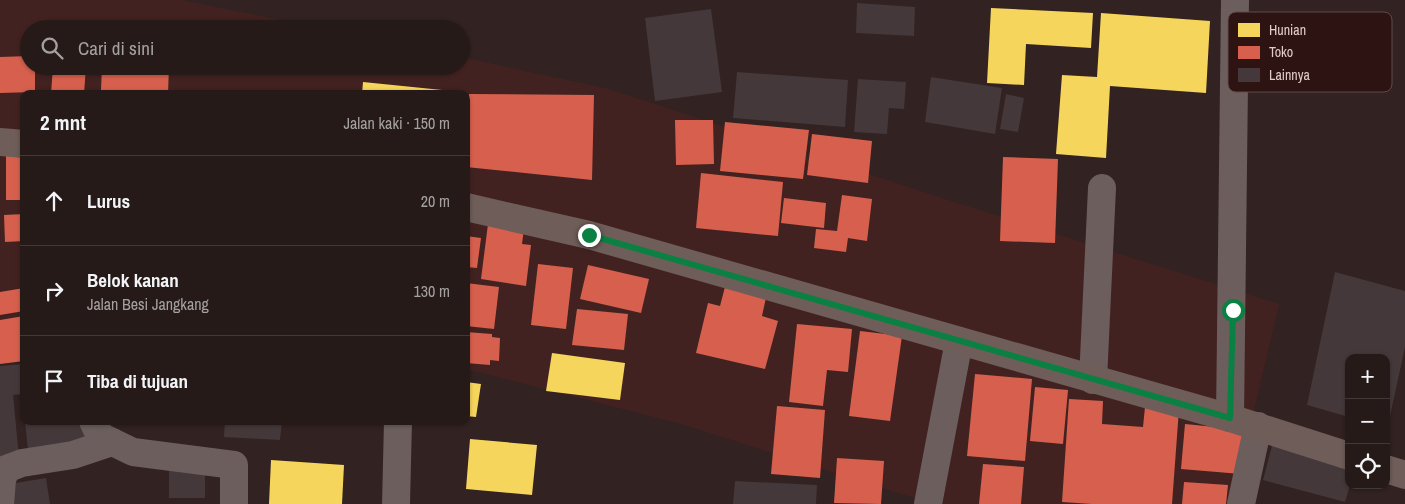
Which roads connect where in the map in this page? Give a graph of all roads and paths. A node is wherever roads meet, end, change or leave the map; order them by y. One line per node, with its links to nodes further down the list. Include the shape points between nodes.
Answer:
1 (1234, 92): 8 (street)
2 (0, 142): 3 (main road)
3 (20, 144)
4 (1102, 188): 7 (street)
5 (470, 208): 6 (main road, via 589,235)
6 (959, 341): 7 (main road); 19 (street)
7 (1093, 380): 8 (main road)
8 (1230, 418): 11 (main road)
9 (95, 425): 12 (street, via 100,436)
10 (398, 425): 18 (street)
11 (1258, 426): 13 (main road); 20 (street)
12 (112, 442): 16 (street, via 73,455 22,463 6,469); 17 (street, via 133,452 234,465)
13 (1345, 455)
14 (1390, 469): 15 (main road)
15 (1405, 475)
16 (0, 504)
17 (234, 504)
18 (396, 504)
19 (928, 504)
20 (1241, 504)

